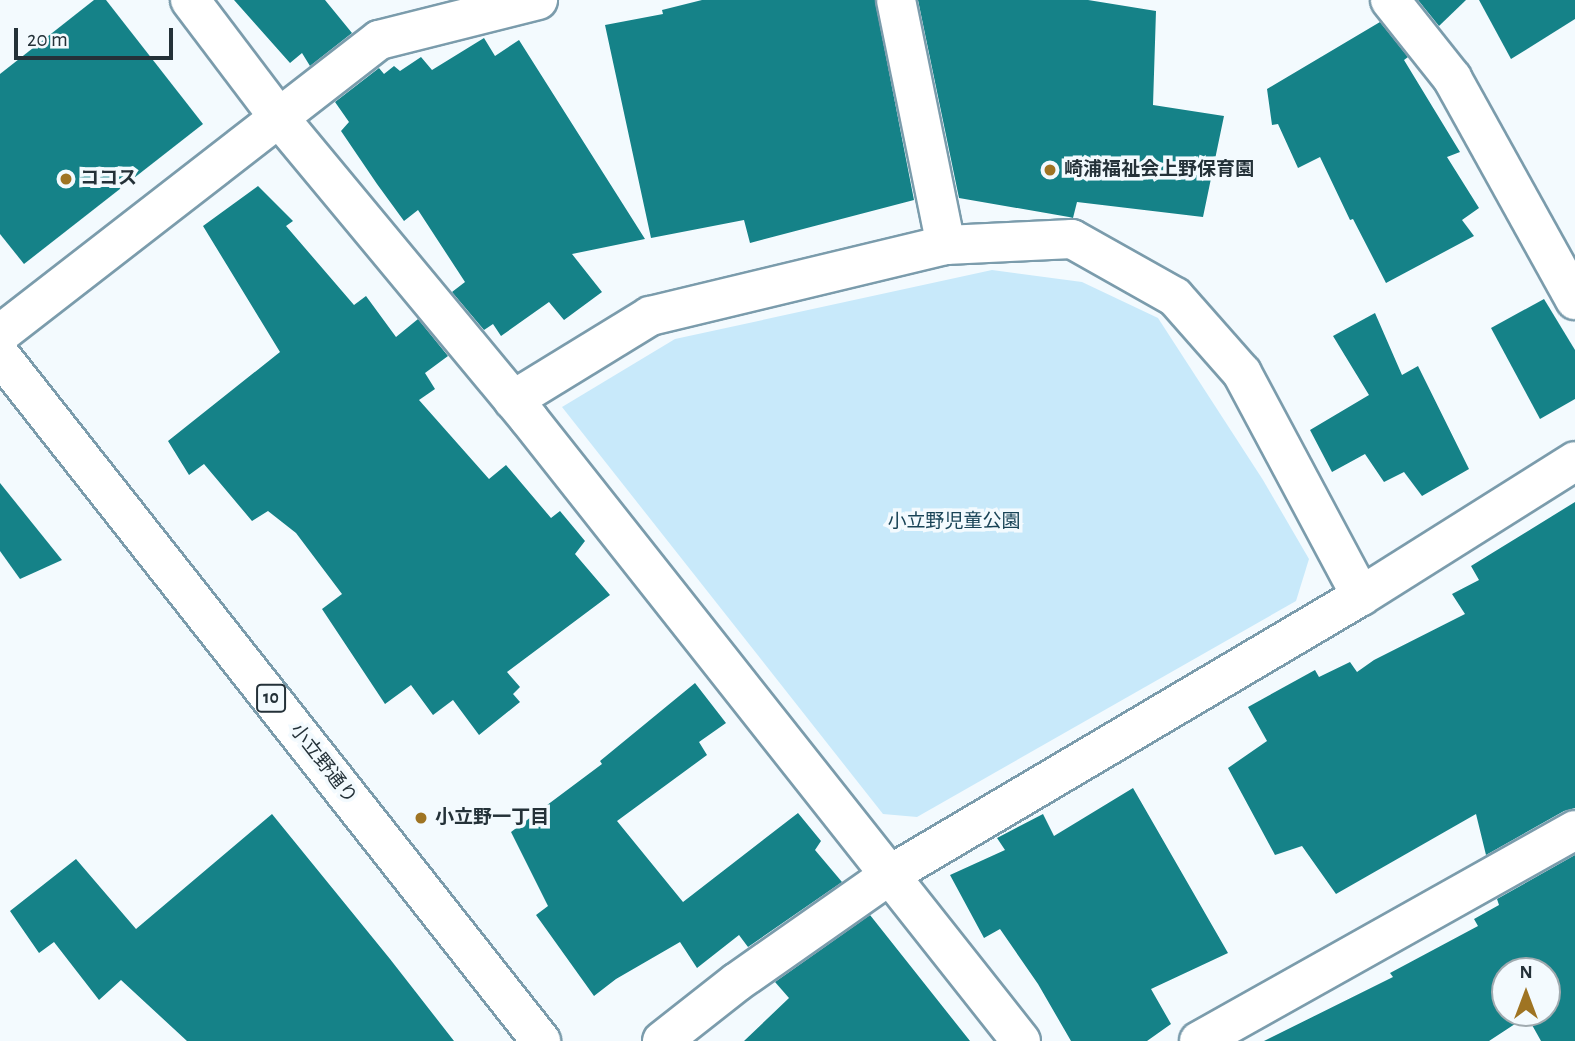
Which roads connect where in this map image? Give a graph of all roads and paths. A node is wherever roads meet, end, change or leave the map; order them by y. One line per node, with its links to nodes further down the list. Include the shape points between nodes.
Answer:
1 (190, 0): 5 (street)
2 (538, 0): 5 (street, via 379,40)
3 (896, 0): 6 (street)
4 (1390, 0): 7 (street, via 1452,78)
5 (280, 119): 8 (street); 10 (street)
6 (946, 246): 10 (street, via 650,316); 12 (street, via 1072,239 1175,297 1242,373)
7 (1575, 300)
8 (0, 334)
9 (0, 355): 15 (street, 小立野通り / 10)
10 (513, 400): 14 (street)
11 (1575, 461): 12 (street)
12 (1361, 596): 14 (street)
13 (1575, 830): 18 (street)
14 (891, 874): 16 (street); 17 (street)
15 (541, 1041)
16 (662, 1041)
17 (1021, 1041)
18 (1199, 1041)

